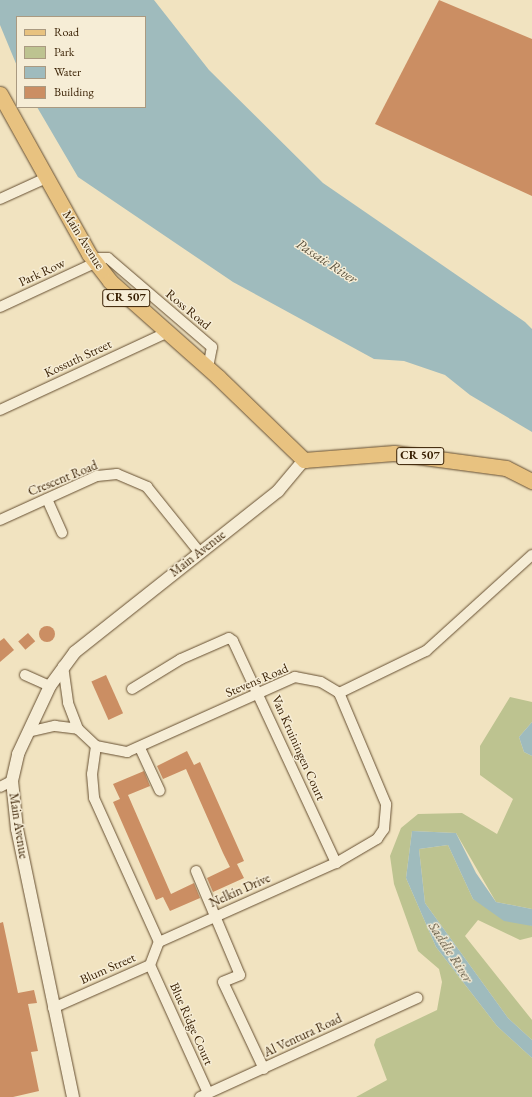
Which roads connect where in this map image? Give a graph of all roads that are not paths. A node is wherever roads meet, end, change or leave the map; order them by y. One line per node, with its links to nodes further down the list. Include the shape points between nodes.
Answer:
1 (0, 94): 2 (main road, Main Avenue / CR 507)
2 (46, 178): 3 (street); 4 (main road, Main Avenue / CR 507)
3 (0, 200)
4 (94, 260): 5 (street, Park Row); 6 (main road, Main Avenue / CR 507, via 126,298); 7 (street, Ross Road, via 108,258 212,347)
5 (0, 306)
6 (168, 332): 7 (main road, Main Avenue / CR 507); 8 (street, Kossuth Street)
7 (208, 368): 9 (main road, Main Avenue / CR 507)
8 (0, 410)
9 (304, 460): 10 (main road, CR 507, via 394,453 506,468); 14 (street, Main Avenue, via 278,491)
10 (532, 481)
11 (47, 499): 12 (street, Crescent Road); 13 (street); 14 (street, Crescent Road, via 97,476 128,476 147,488)
12 (0, 520)
13 (62, 533)
14 (200, 553): 16 (street, Main Avenue, via 80,647)
15 (532, 555): 21 (street, via 426,651)
16 (63, 666): 18 (street, Main Avenue); 22 (street, Stevens Road, via 68,703)
17 (25, 675): 18 (street)
18 (50, 686): 23 (street, Main Avenue)
19 (132, 689): 20 (street, Van Kruiningen Court, via 181,659 229,638 237,645)
20 (259, 693): 21 (street, Stevens Road, via 295,677 321,682); 25 (street, Stevens Road); 29 (street, Van Kruiningen Court)
21 (340, 693): 29 (street, Nelkin Drive, via 386,804 386,818 384,829 369,846)
22 (78, 729): 23 (street, via 55,726); 24 (street, Stevens Road)
23 (28, 732): 26 (street, Main Avenue)
24 (96, 746): 25 (street, Stevens Road, via 120,753); 32 (street, via 92,774 94,798)
25 (140, 748): 28 (street)
26 (12, 781): 27 (street); 35 (street, Main Avenue, via 16,829)
27 (0, 788)
28 (160, 791)
29 (336, 862): 31 (street, Nelkin Drive)
30 (196, 871): 31 (street)
31 (216, 916): 32 (street, Nelkin Drive); 36 (street, via 240,975 223,982)
32 (159, 942): 33 (street, Blum Street)
33 (150, 965): 35 (street, Blum Street); 37 (street, Blue Ridge Court)
34 (417, 998): 36 (street, Al Ventura Road)
35 (53, 1008): 38 (street, Main Avenue)
36 (264, 1069): 37 (street, Al Ventura Road)
37 (204, 1095)
38 (73, 1097)

